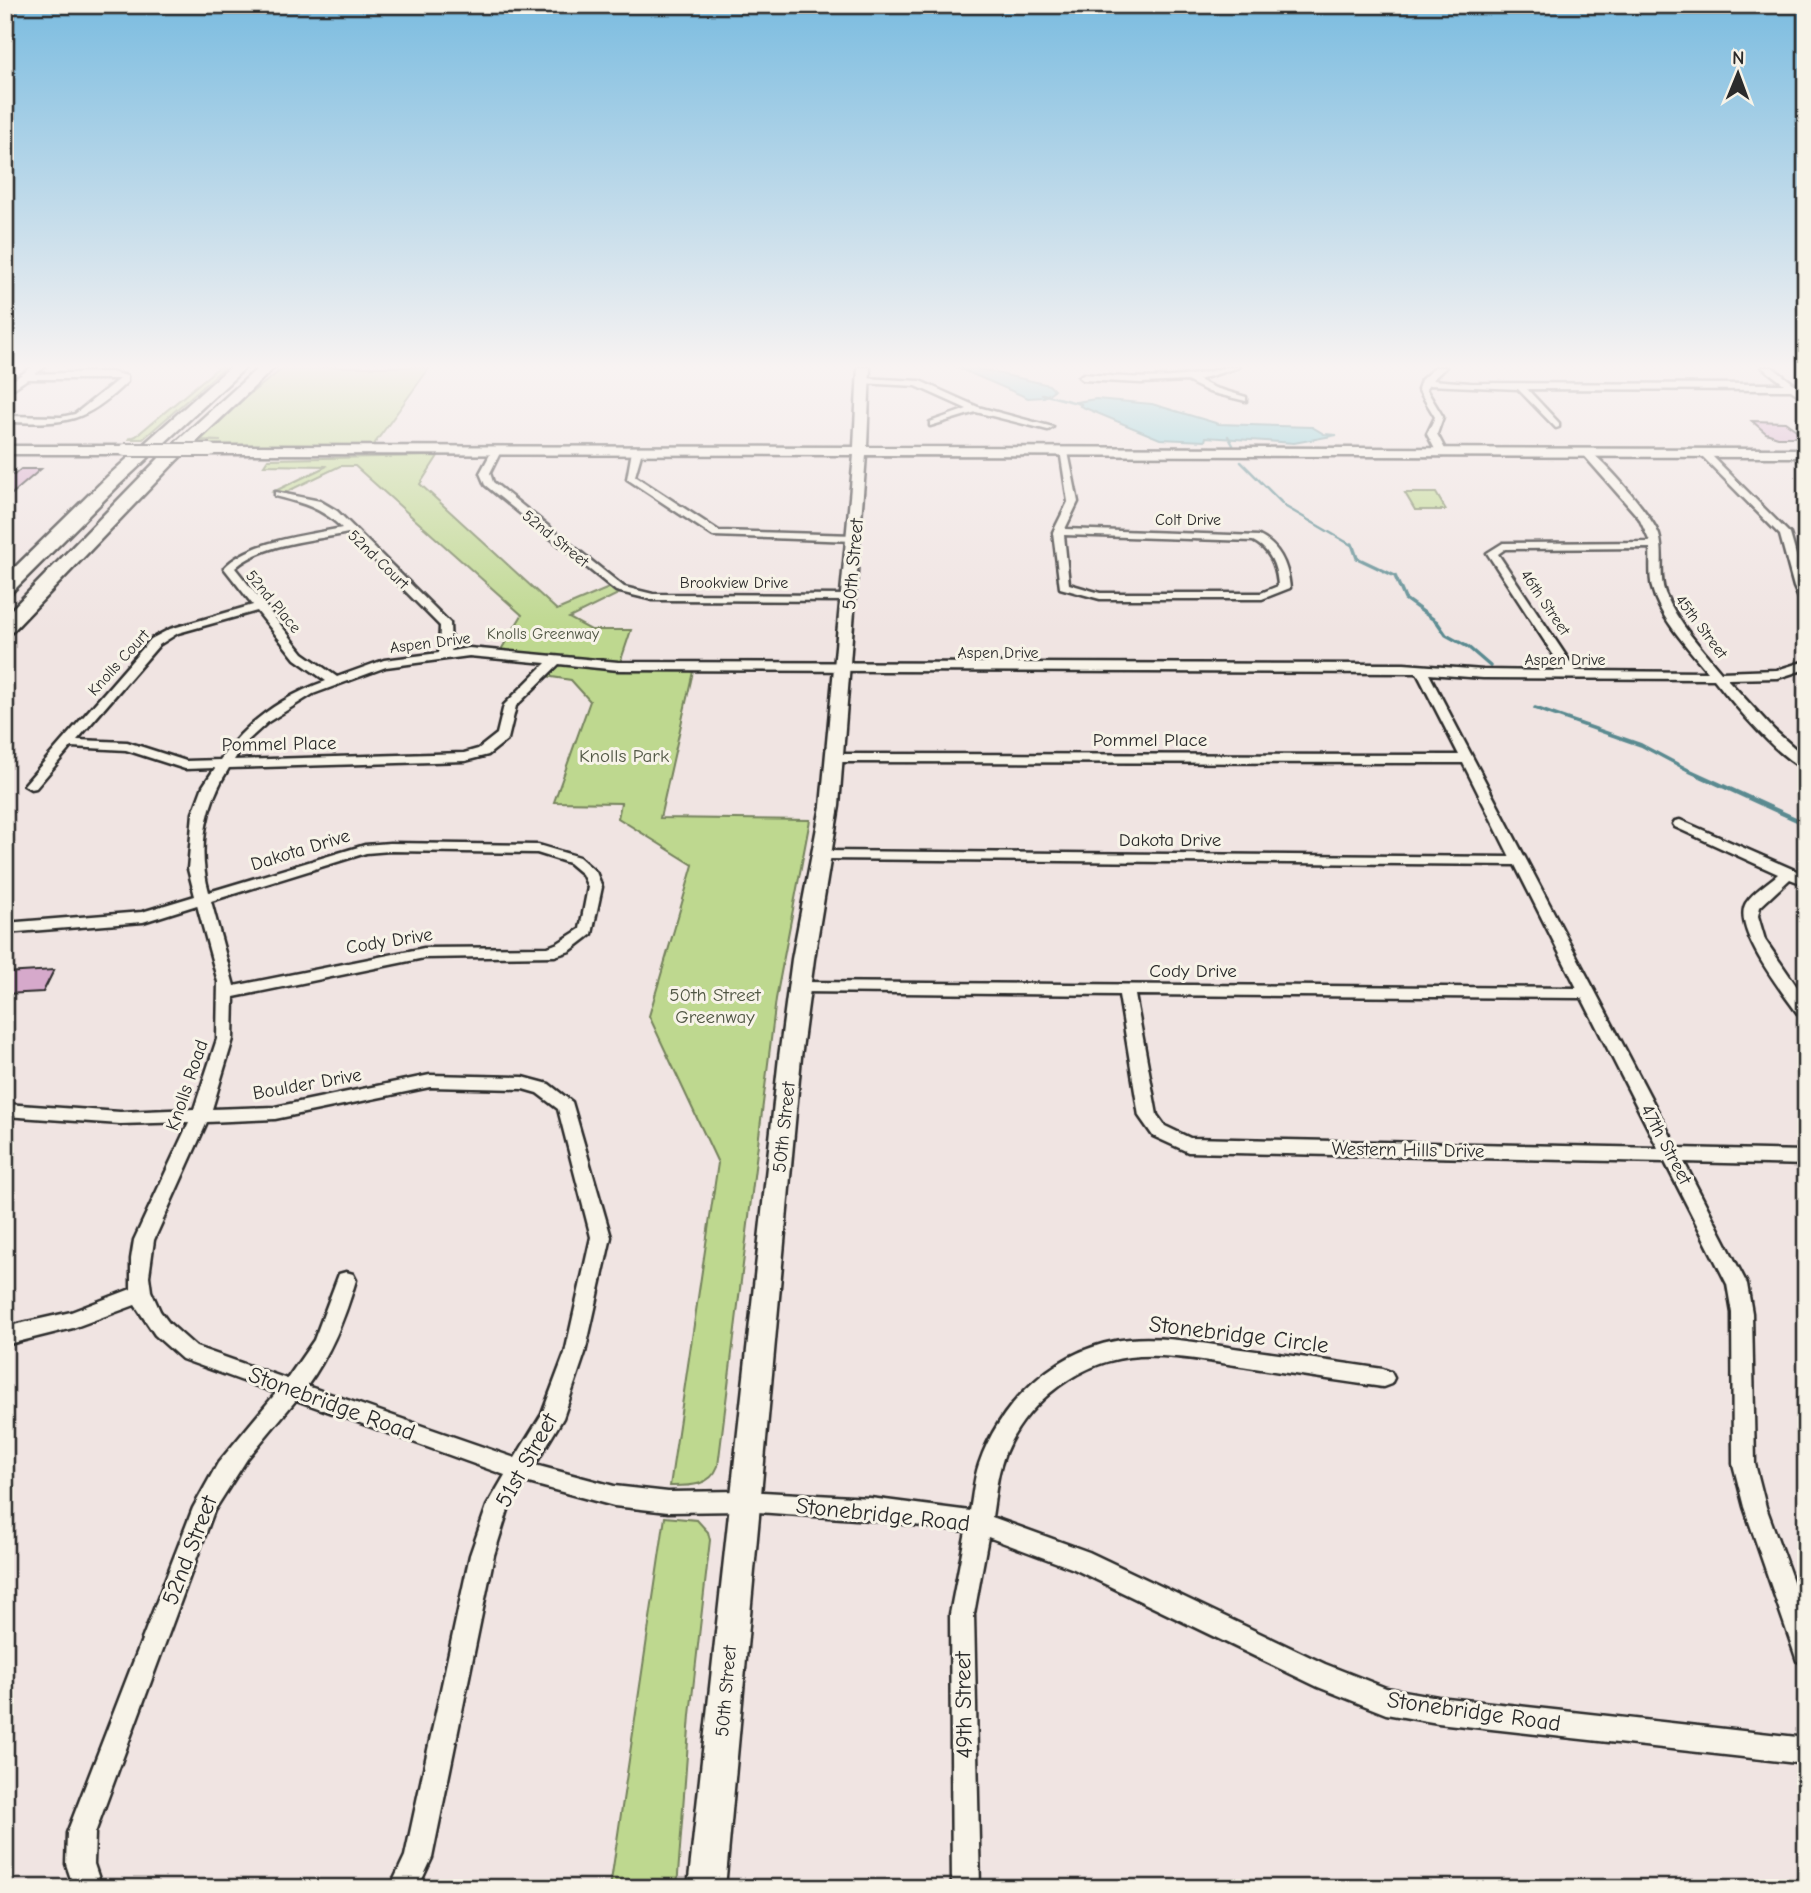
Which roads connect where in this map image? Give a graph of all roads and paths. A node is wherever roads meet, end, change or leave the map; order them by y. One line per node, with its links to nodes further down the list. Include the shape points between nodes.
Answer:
1 (141, 455): 14 (highway)
2 (174, 455): 19 (highway)
3 (494, 455): 15 (street, 52nd Street, via 485,473 488,483)
4 (636, 455): 12 (street, via 630,477 706,529 736,537)
5 (860, 455): 12 (main road, 50th Street)
6 (1064, 455): 11 (street, via 1073,502)
7 (1589, 455): 13 (street, 45th Street, via 1644,517)
8 (1706, 455): 17 (street, via 1785,534)
9 (279, 494): 10 (street, 52nd Court, via 326,508)
10 (349, 530): 18 (street, 52nd Place, via 233,562 230,573); 20 (street, 52nd Court, via 446,625)
11 (1058, 532): 11 (street, Colt Drive, via 1255,538 1272,548 1284,588 1262,596 1100,596 1065,586)
12 (855, 537): 16 (main road, 50th Street)
13 (1656, 545): 25 (street, 46th Street, via 1495,548 1492,553); 26 (street, 45th Street, via 1656,579 1664,603)
14 (5, 588)
15 (620, 589): 16 (street, Brookview Drive, via 653,597)
16 (849, 598): 23 (main road, 50th Street)
17 (1806, 603)
18 (258, 607): 27 (street, 52nd Place, via 299,656); 28 (street, Knolls Court, via 166,634)
19 (5, 628)
20 (445, 653): 21 (street, Aspen Drive, via 499,653); 27 (street, Aspen Drive, via 384,664)
21 (554, 662): 23 (street, Aspen Drive); 31 (street, Pommel Place, via 515,697 503,736 493,747 465,757)
22 (1806, 665): 26 (street, Aspen Drive, via 1778,674)
23 (842, 667): 24 (street, Aspen Drive); 29 (main road, 50th Street)
24 (1421, 669): 25 (street, Aspen Drive); 30 (street, 47th Street)
25 (1573, 675): 26 (street, Aspen Drive)
26 (1720, 676): 32 (street, 45th Street, via 1771,736)
27 (333, 680): 31 (street, Aspen Drive, via 263,719 240,740)
28 (68, 743): 31 (street, Pommel Place, via 127,746 185,765); 33 (street, Knolls Court)
29 (834, 758): 30 (street, Pommel Place); 35 (main road, 50th Street)
30 (1466, 759): 36 (street, 47th Street)
31 (224, 764): 39 (street, Knolls Road, via 207,795 196,834 195,869)
32 (1806, 765)
33 (31, 785)
34 (1680, 824): 37 (street)
35 (822, 855): 36 (street, Dakota Drive); 42 (main road, 50th Street)
36 (1518, 861): 45 (street, 47th Street)
37 (1788, 873): 38 (street); 46 (street, via 1753,905 1751,928)
38 (1806, 881)
39 (203, 900): 40 (street, Dakota Drive, via 365,849 546,850 574,860 589,872 596,887); 41 (street, Dakota Drive, via 143,917); 44 (street, Knolls Road)
40 (591, 924): 44 (street, Cody Drive, via 578,940 549,952 424,953)
41 (5, 928)
42 (799, 988): 43 (street, Cody Drive); 58 (main road, 50th Street)
43 (1126, 990): 45 (street, Cody Drive); 50 (street, Western Hills Drive, via 1148,1116 1159,1130 1188,1144)
44 (227, 993): 49 (street, Knolls Road, via 225,1039)
45 (1587, 993): 50 (street, 47th Street)
46 (1806, 1013)
47 (566, 1105): 49 (street, Boulder Drive, via 554,1094 523,1083 430,1081 275,1114); 57 (street, 51st Street, via 601,1237 575,1353 552,1418)
48 (5, 1110): 49 (street, Boulder Drive, via 120,1118)
49 (201, 1116): 53 (street, Knolls Road, via 144,1240 139,1260)
50 (1673, 1156): 51 (street, Western Hills Drive); 60 (street, 47th Street, via 1737,1284 1742,1313 1744,1464)
51 (1806, 1158)
52 (346, 1280): 56 (street, 52nd Street, via 334,1321)
53 (141, 1294): 54 (street); 56 (street, Stonebridge Road, via 155,1323 189,1353)
54 (7, 1339)
55 (1383, 1378): 59 (street, Stonebridge Circle, via 1164,1347 1098,1355 1068,1368 1034,1394 1008,1426 990,1464)
56 (292, 1389): 57 (street, Stonebridge Road); 62 (street, 52nd Street, via 215,1484 81,1833 80,1864)
57 (520, 1471): 58 (street, Stonebridge Road, via 614,1496 667,1502); 63 (street, 51st Street, via 498,1506 482,1555 418,1858)
58 (743, 1501): 59 (street, Stonebridge Road, via 870,1509); 64 (main road, 50th Street)
59 (978, 1523): 61 (street, Stonebridge Road, via 1081,1560 1318,1674 1386,1701); 65 (street, 49th Street, via 962,1614)
60 (1806, 1652)
61 (1806, 1751)
62 (88, 1888)
63 (404, 1888)
64 (706, 1888)
65 (966, 1888)

